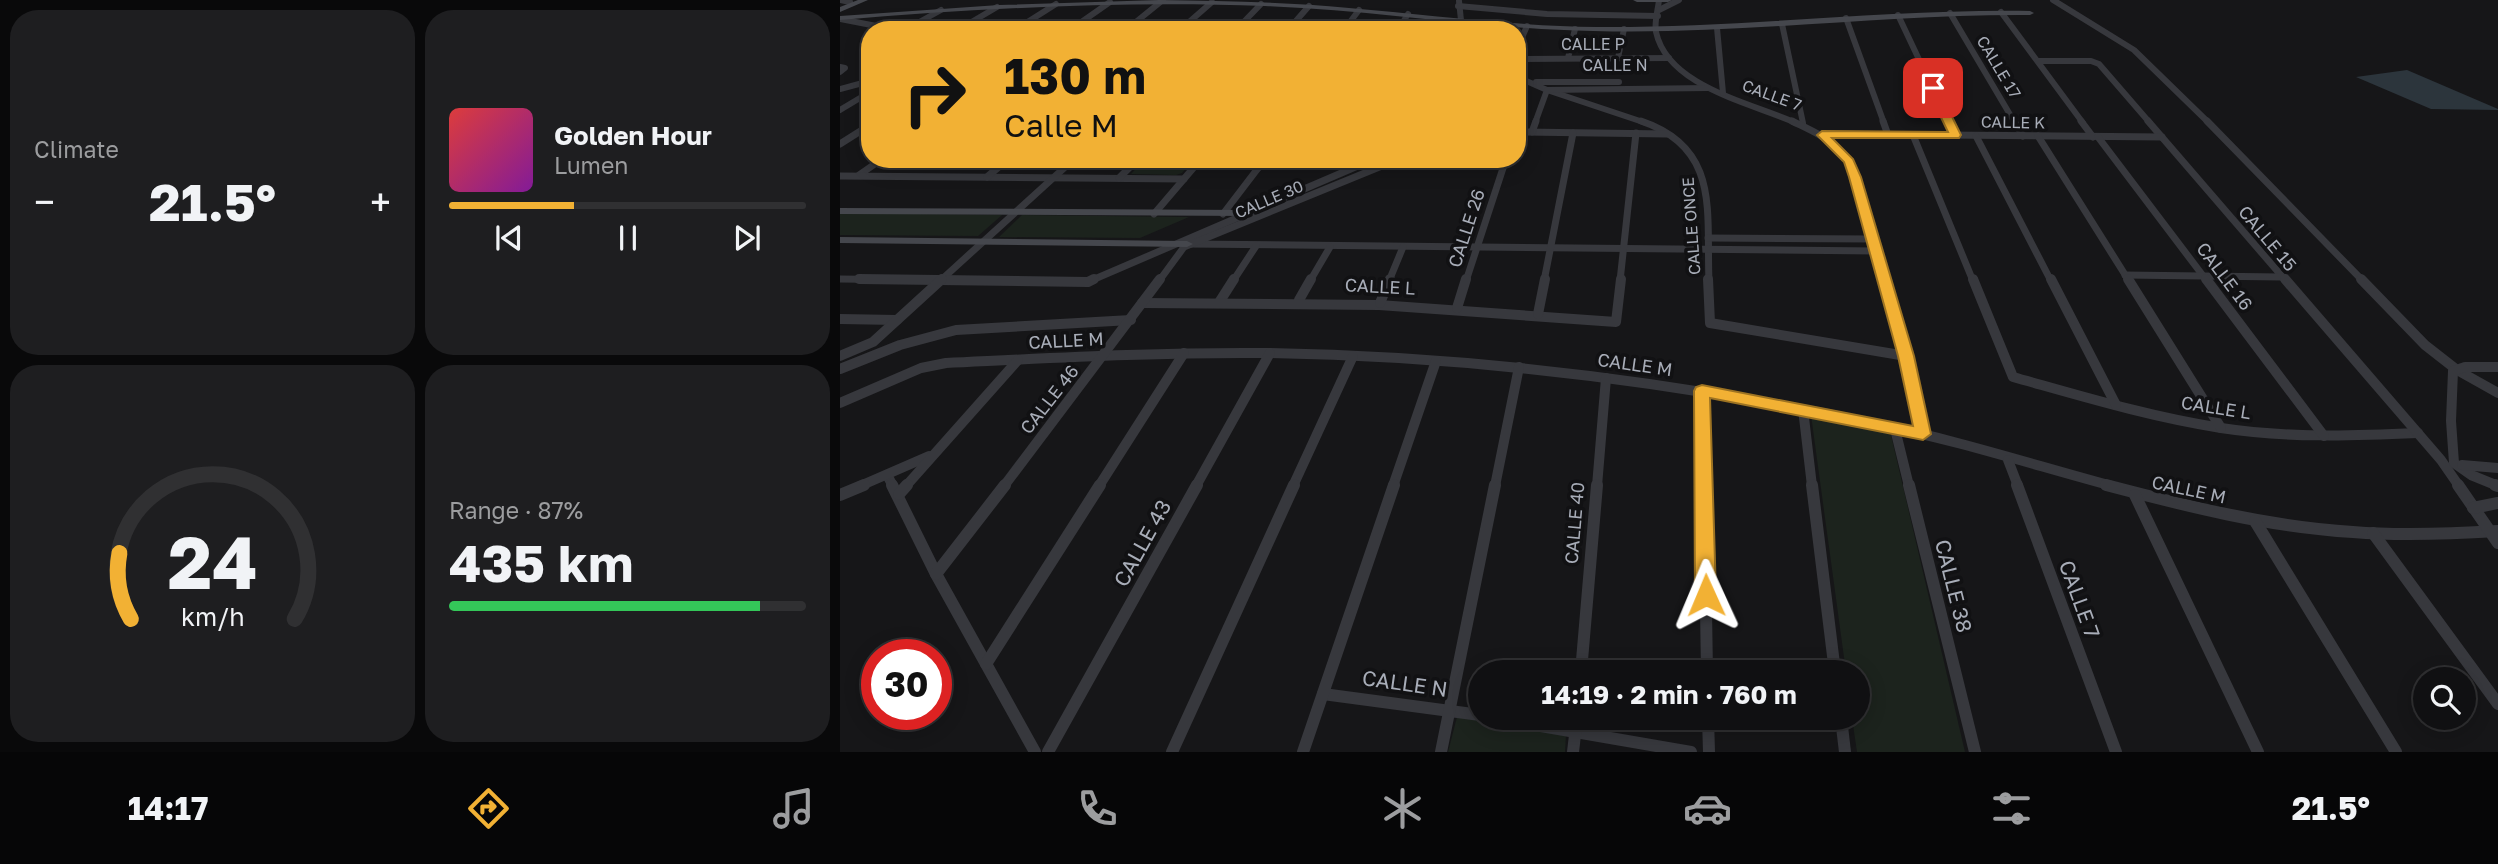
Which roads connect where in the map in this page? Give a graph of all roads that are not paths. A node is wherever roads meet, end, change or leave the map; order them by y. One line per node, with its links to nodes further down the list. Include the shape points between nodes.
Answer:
1 (840, 0): 8 (street)
2 (864, 0): 17 (street)
3 (1637, 0): 4 (street)
4 (1659, 0): 5 (street); 21 (street)
5 (1668, 0)
6 (1679, 0): 21 (street)
7 (2053, 0): 141 (street, via 2134,50 2425,345)
8 (852, 1): 17 (street)
9 (1162, 1): 10 (street); 11 (street); 34 (street)
10 (1110, 2): 13 (street); 33 (street)
11 (1212, 2): 14 (street); 35 (street)
12 (1459, 3): 21 (street, via 1547,14); 29 (street)
13 (1056, 4): 15 (street); 32 (street)
14 (1261, 4): 16 (street); 36 (street)
15 (997, 6): 18 (street); 31 (street)
16 (1309, 6): 19 (street); 37 (street)
17 (840, 8)
18 (941, 10): 24 (street); 30 (street)
19 (1359, 10): 25 (street); 38 (street)
20 (2001, 12): 22 (street); 23 (street); 53 (street, CALLE 16)
21 (1658, 13): 48 (street)
22 (1950, 13): 26 (street); 76 (street, CALLE 17)
23 (2030, 13)
24 (876, 15): 28 (street); 41 (street)
25 (1408, 15): 29 (street); 39 (street)
26 (1898, 15): 27 (street); 74 (street)
27 (1846, 18): 43 (street); 72 (street)
28 (840, 19): 41 (street)
29 (1460, 20): 40 (street)
30 (921, 21)
31 (973, 21)
32 (1029, 21)
33 (1083, 21)
34 (1137, 21)
35 (1190, 21)
36 (1245, 21)
37 (1296, 21)
38 (1351, 21)
39 (1404, 21)
40 (1471, 21)
41 (857, 22): 42 (street)
42 (861, 23)
43 (1782, 24): 45 (street); 64 (street)
44 (1527, 26): 46 (street)
45 (1717, 27): 48 (street); 61 (street)
46 (1575, 29): 47 (street); 49 (street)
47 (1623, 29): 48 (street); 50 (street)
48 (1656, 29): 51 (street, CALLE 7)
49 (1568, 58): 50 (street, CALLE P); 52 (street, CALLE P)
50 (1618, 58): 51 (street, CALLE P)
51 (1669, 58): 57 (street, CALLE 7)
52 (1526, 59)
53 (2038, 61): 78 (street, CALLE 16); 79 (street, CALLE 15, via 2096,62)
54 (1526, 81): 55 (street, CALLE ONCE)
55 (1529, 82): 57 (street, CALLE N); 60 (street, CALLE ONCE)
56 (861, 83): 59 (street)
57 (1700, 83): 58 (street, CALLE 7)
58 (1712, 88): 60 (street, CALLE N); 61 (street, CALLE 7)
59 (840, 89)
60 (1547, 90): 67 (street); 70 (street, CALLE ONCE)
61 (1723, 93): 64 (street, CALLE 7)
62 (861, 97): 63 (street)
63 (841, 109)
64 (1803, 123): 71 (street, CALLE 7)
65 (861, 131): 80 (street)
66 (1526, 132): 67 (street)
67 (1532, 132): 68 (street)
68 (1573, 133): 69 (street); 110 (street)
69 (1636, 133): 70 (street); 111 (street)
70 (1669, 134): 101 (street, CALLE ONCE, via 1702,169)
71 (1822, 135): 72 (street, CALLE K); 102 (street, CALLE 7, via 1849,161)
72 (1888, 135): 73 (street, CALLE K)
73 (1913, 135): 74 (street, CALLE K); 146 (street, CALLE L, via 2013,377)
74 (1955, 135): 75 (street, CALLE K)
75 (1976, 136): 76 (street, CALLE K); 146 (street)
76 (2023, 136): 77 (street, CALLE K)
77 (2038, 136): 78 (street, CALLE K); 114 (street)
78 (2096, 137): 79 (street, CALLE K); 115 (street, CALLE 16)
79 (2162, 137): 116 (street, CALLE 15)
80 (840, 145)
81 (869, 168): 91 (street)
82 (998, 168): 92 (street)
83 (1064, 168): 93 (street)
84 (1129, 168): 94 (street)
85 (1193, 168): 95 (street)
86 (1258, 168): 99 (street)
87 (1355, 168): 100 (street)
88 (1377, 168): 100 (street, CALLE 30)
89 (1503, 168): 109 (street, CALLE 26)
90 (840, 176): 91 (street)
91 (858, 176): 92 (street)
92 (987, 177): 93 (street)
93 (1053, 177): 94 (street); 97 (street)
94 (1119, 178): 95 (street)
95 (1184, 179): 98 (street)
96 (840, 211): 97 (street)
97 (1015, 212): 98 (street); 104 (street)
98 (1154, 214): 99 (street)
99 (1223, 214): 100 (street)
100 (1255, 216): 105 (street)
101 (1709, 238): 102 (street); 112 (street, CALLE ONCE)
102 (1873, 239): 113 (street, CALLE 7)
103 (840, 240): 104 (street)
104 (984, 241): 105 (street); 118 (street)
105 (1182, 244): 106 (street); 118 (street, via 1088,282); 121 (street, CALLE 46)
106 (1256, 246): 107 (street); 120 (street)
107 (1330, 247): 108 (street); 119 (street)
108 (1403, 247): 109 (street); 122 (street)
109 (1476, 247): 110 (street); 123 (street, CALLE 26)
110 (1549, 248): 111 (street); 124 (street)
111 (1622, 249): 112 (street); 124 (street, CALLE L, via 1616,322)
112 (1707, 250): 113 (street); 135 (street, CALLE ONCE, via 1710,323)
113 (1877, 251): 135 (street, CALLE 7)
114 (2125, 275): 115 (street); 148 (street)
115 (2205, 276): 116 (street); 152 (street, CALLE 16)
116 (2281, 277): 150 (street, CALLE 15)
117 (840, 279): 118 (street)
118 (942, 279): 126 (street)
119 (1299, 300): 120 (street, CALLE L); 122 (street, CALLE L)
120 (1220, 301): 121 (street, CALLE L)
121 (1142, 303): 127 (street, CALLE 46)
122 (1380, 303): 123 (street, CALLE L)
123 (1457, 308): 124 (street, CALLE L)
124 (1538, 314)
125 (840, 319): 126 (street)
126 (897, 320): 128 (street)
127 (1130, 320): 129 (street, via 956,330); 133 (street, CALLE 46)
128 (873, 342): 129 (street); 132 (street)
129 (879, 353): 140 (street)
130 (1184, 353): 131 (street, CALLE M); 133 (street, CALLE M); 173 (street)
131 (1270, 353): 134 (street, CALLE M); 183 (street, CALLE 43)
132 (840, 356)
133 (1104, 356): 136 (street, CALLE M); 169 (street, CALLE 46)
134 (1353, 356): 137 (street, CALLE M); 184 (street)
135 (1906, 356): 151 (street, CALLE 7)
136 (1018, 360): 145 (street, CALLE M, via 946,363 921,369); 153 (street)
137 (1436, 361): 138 (street, CALLE M); 174 (street)
138 (1519, 367): 142 (street, CALLE M); 176 (street)
139 (2498, 367): 141 (street)
140 (840, 369)
141 (2457, 370): 144 (street); 156 (street, via 2453,371 2451,421)
142 (1606, 378): 143 (street, CALLE M); 170 (street, CALLE 40)
143 (1702, 391): 147 (street, CALLE M); 171 (street)
144 (2498, 393)
145 (840, 403)
146 (2116, 405): 148 (street, CALLE L)
147 (1803, 410): 149 (street, CALLE M); 172 (street)
148 (2221, 428): 152 (street, CALLE L)
149 (1895, 429): 151 (street, CALLE M); 191 (street, CALLE 38)
150 (2418, 433): 152 (street, CALLE L); 155 (street, CALLE 15)
151 (1923, 434): 154 (street, CALLE M)
152 (2324, 436)
153 (935, 454): 158 (street); 160 (street)
154 (2008, 460): 162 (street, CALLE M); 192 (street, CALLE 7)
155 (2441, 460): 156 (street); 164 (street, CALLE 15)
156 (2454, 463): 157 (street); 159 (street)
157 (2498, 468)
158 (887, 475): 160 (street); 161 (street)
159 (2498, 486)
160 (899, 494): 169 (street)
161 (840, 495)
162 (2135, 495): 165 (street, CALLE M); 193 (street)
163 (2498, 503): 164 (street)
164 (2473, 508): 166 (street, CALLE 15)
165 (2255, 520): 167 (street, CALLE M); 194 (street)
166 (2494, 532): 167 (street, CALLE M); 168 (street, CALLE 15)
167 (2373, 533): 175 (street)
168 (2498, 542)
169 (936, 574): 173 (street)
170 (1582, 660)
171 (1707, 660)
172 (1834, 660)
173 (986, 664): 182 (street)
174 (1323, 694): 176 (street, CALLE N); 185 (street)
175 (2498, 704)
176 (1449, 710): 177 (street, CALLE N); 186 (street)
177 (1468, 713)
178 (1575, 730): 187 (street)
179 (1601, 730): 188 (street)
180 (1708, 730): 189 (street)
181 (1842, 730): 190 (street)
182 (1035, 752)
183 (1048, 752)
184 (1172, 752)
185 (1303, 752)
186 (1441, 752)
187 (1573, 752)
188 (1691, 752)
189 (1709, 752)
190 (1845, 752)
191 (1975, 752)
192 (2116, 752)
193 (2258, 752)
194 (2396, 752)

